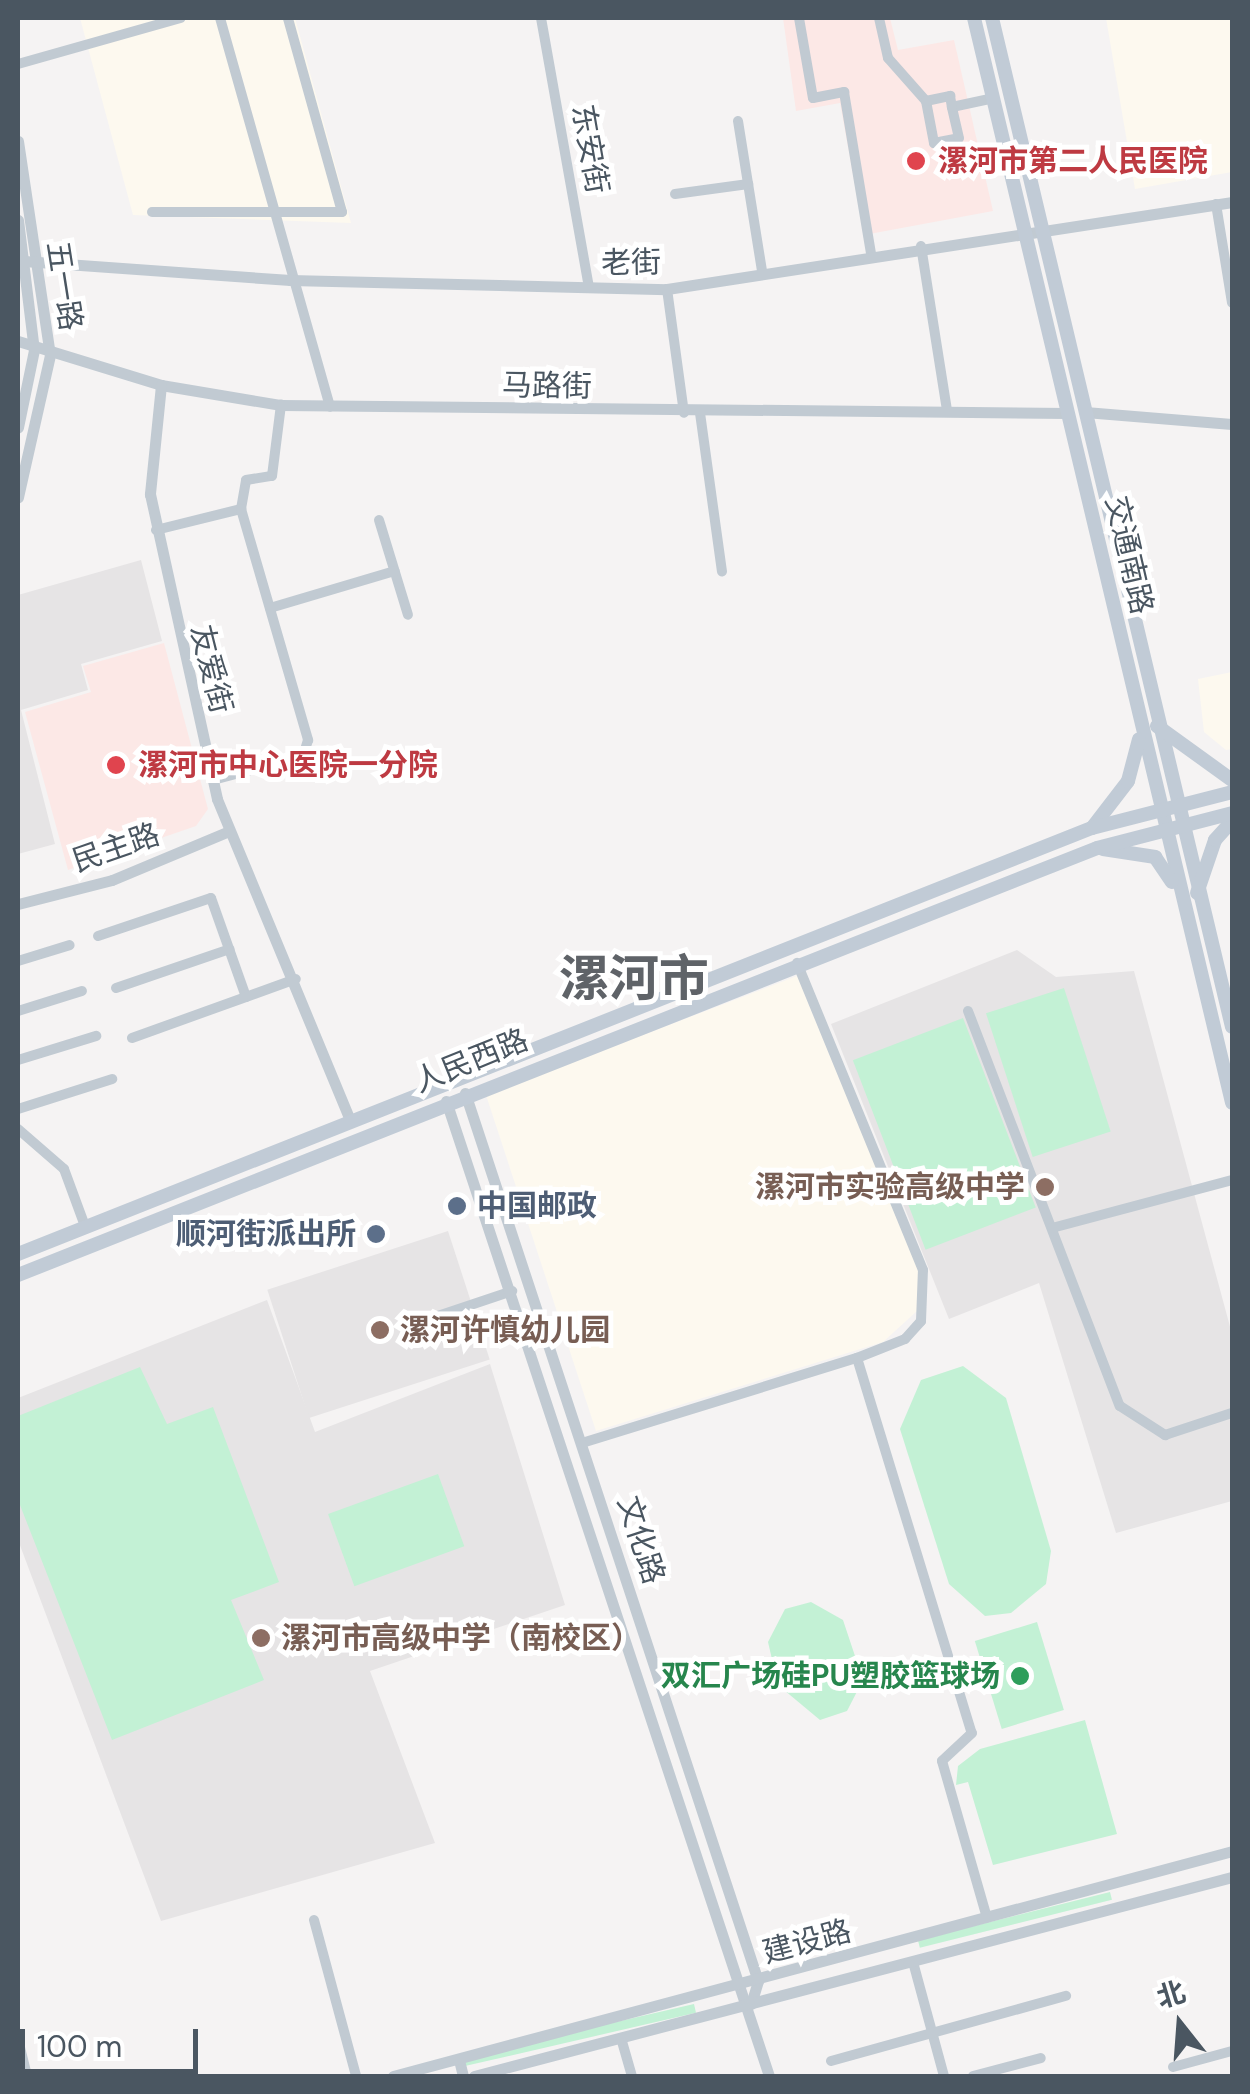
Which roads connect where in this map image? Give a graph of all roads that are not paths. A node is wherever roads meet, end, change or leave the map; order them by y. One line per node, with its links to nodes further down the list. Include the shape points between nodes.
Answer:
1 (182, 18): 9 (street)
2 (220, 18): 20 (street)
3 (288, 18): 20 (street, via 342,212)
4 (541, 18): 29 (street, 东安街)
5 (799, 18): 25 (street, via 813,98 844,92)
6 (879, 18): 11 (street, via 888,58)
7 (974, 18): 10 (main road, 交通南路)
8 (992, 18): 22 (main road, 交通南路)
9 (18, 64)
10 (994, 98): 12 (street); 23 (main road, 交通南路)
11 (926, 101): 12 (street, via 950,96); 12 (street, via 934,144 959,138)
12 (952, 107)
13 (738, 122): 15 (street)
14 (18, 140): 26 (street, 五一路)
15 (748, 184): 16 (street); 27 (street)
16 (675, 194)
17 (1232, 202): 18 (street, 老街)
18 (1216, 204): 22 (street, 老街); 31 (street)
19 (152, 212): 20 (street)
20 (272, 212): 28 (street)
21 (18, 220): 26 (street, 五一路)
22 (1040, 225): 23 (street, 老街); 39 (main road, 交通南路)
23 (1023, 228): 24 (street, 老街); 42 (main road, 交通南路)
24 (921, 246): 25 (street, 老街); 38 (street)
25 (872, 253): 27 (street, 老街)
26 (30, 261): 28 (street, 老街); 33 (street, 五一路); 34 (street, 五一路)
27 (762, 271): 30 (street, 老街)
28 (290, 280): 29 (street, 老街); 37 (street)
29 (588, 288): 30 (street, 老街)
30 (667, 289): 40 (street)
31 (1232, 303)
32 (18, 341): 33 (street, 马路街)
33 (34, 350): 34 (street, 马路街); 44 (street, 五一路)
34 (50, 355): 35 (street, 马路街); 45 (street, 五一路)
35 (160, 385): 36 (street, 马路街); 48 (street, 友爱街, via 150,494)
36 (281, 405): 37 (street, 马路街); 46 (street, via 272,476 246,480)
37 (330, 407): 40 (street, 马路街)
38 (947, 410): 41 (street, 马路街); 42 (street, 马路街)
39 (1085, 412): 43 (street); 53 (main road, 交通南路)
40 (684, 413): 41 (street, 马路街)
41 (700, 413): 50 (street)
42 (1067, 413): 54 (main road, 交通南路)
43 (1232, 424)
44 (18, 428)
45 (18, 497)
46 (241, 509): 48 (street); 51 (street)
47 (380, 520): 49 (street)
48 (156, 530): 55 (street, 友爱街)
49 (395, 570): 51 (street); 52 (street)
50 (722, 571)
51 (270, 608): 55 (street, via 309,750)
52 (408, 615)
53 (1156, 725): 56 (main road); 58 (main road, 交通南路)
54 (1140, 728): 59 (main road, 交通南路); 64 (main road, via 1128,781)
55 (212, 780): 65 (street, 友爱街)
56 (1232, 780)
57 (1232, 792): 58 (main road, 人民西路)
58 (1174, 803): 59 (main road, 人民西路); 62 (main road, 交通南路)
59 (1158, 808): 63 (main road, 交通南路); 64 (main road, 人民西路)
60 (1232, 813): 62 (main road, 人民西路)
61 (1232, 821): 67 (main road, via 1214,840)
62 (1178, 823): 63 (main road, 人民西路); 67 (main road, 交通南路)
63 (1163, 827): 66 (main road, 人民西路); 68 (main road, 交通南路)
64 (1092, 828): 91 (main road, 人民西路)
65 (230, 831): 69 (street, 民主路, via 112,880); 75 (street, 友爱街)
66 (1097, 848): 68 (main road, via 1154,857); 74 (main road, 人民西路)
67 (1196, 894): 81 (main road, 交通南路)
68 (1181, 899): 88 (main road, 交通南路)
69 (18, 904)
70 (98, 936): 72 (street, via 211,898)
71 (70, 946): 73 (street)
72 (230, 949): 76 (street); 78 (street)
73 (18, 961)
74 (797, 963): 86 (main road, 人民西路); 101 (street, via 928,1282 920,1322 905,1338)
75 (296, 980): 78 (street); 91 (street, 友爱街)
76 (116, 988)
77 (82, 992): 80 (street)
78 (246, 997): 83 (street)
79 (968, 1011): 96 (street)
80 (18, 1012)
81 (1232, 1024)
82 (96, 1036): 84 (street)
83 (132, 1038)
84 (18, 1060)
85 (112, 1080): 89 (street)
86 (464, 1093): 87 (main road, 人民西路); 90 (street, 文化路)
87 (446, 1101): 92 (street, 文化路); 98 (main road, 人民西路)
88 (1232, 1103)
89 (18, 1109)
90 (472, 1113): 92 (street); 103 (street, 文化路)
91 (349, 1118): 95 (main road, 人民西路)
92 (452, 1120): 99 (street, 文化路)
93 (18, 1129): 95 (street, via 64,1169)
94 (1232, 1180): 96 (street)
95 (85, 1226): 97 (main road, 人民西路)
96 (1052, 1228): 102 (street, via 1120,1406 1165,1436)
97 (18, 1254)
98 (18, 1275)
99 (512, 1291): 100 (street); 113 (street, 文化路)
100 (408, 1326)
101 (857, 1358): 103 (street); 108 (street, via 972,1733 942,1762)
102 (1232, 1414)
103 (582, 1442): 112 (street, 文化路)
104 (1232, 1851): 106 (street, 建设路)
105 (1232, 1877): 107 (street, 建设路)
106 (1114, 1883): 107 (street); 108 (street, 建设路)
107 (1120, 1906): 111 (street, 建设路)
108 (987, 1918): 110 (street, 建设路)
109 (314, 1920): 125 (street)
110 (907, 1940): 111 (street); 112 (street, 建设路)
111 (913, 1962): 115 (street, 建设路); 116 (street)
112 (758, 1981): 113 (street, 建设路); 115 (street)
113 (737, 1987): 115 (street, 文化路); 121 (street, 建设路)
114 (1066, 1996): 116 (street)
115 (751, 2004): 117 (street, 建设路); 130 (street, 文化路)
116 (932, 2033): 122 (street); 131 (street)
117 (622, 2038): 128 (street, 建设路); 129 (street)
118 (18, 2043): 124 (street)
119 (1232, 2051): 123 (street)
120 (1041, 2058): 132 (street)
121 (459, 2060): 126 (street, 建设路); 127 (street)
122 (831, 2061)
123 (1173, 2067)
124 (26, 2076)
125 (356, 2076)
126 (393, 2076)
127 (463, 2076)
128 (474, 2076)
129 (632, 2076)
130 (769, 2076)
131 (944, 2076)
132 (973, 2076)

